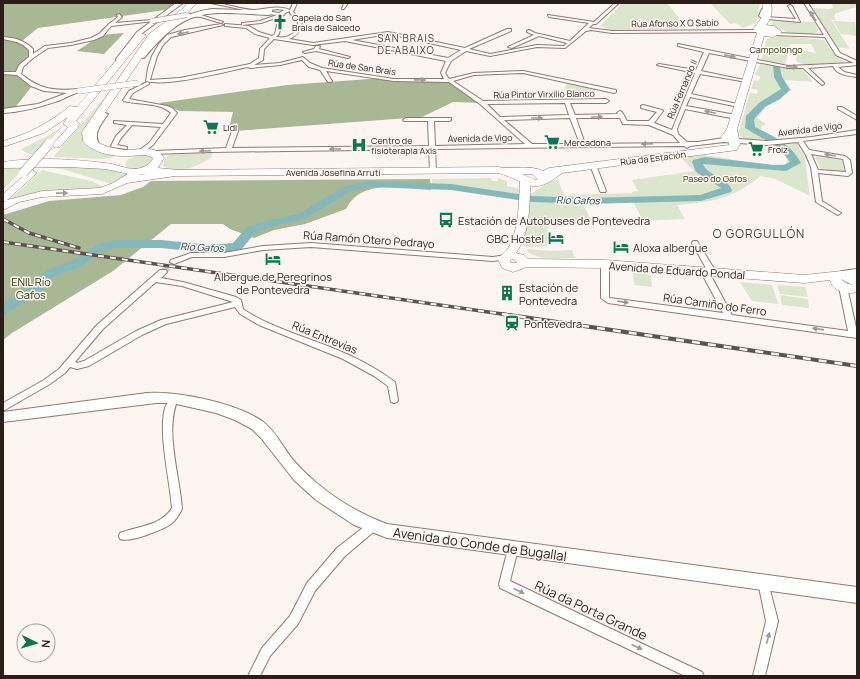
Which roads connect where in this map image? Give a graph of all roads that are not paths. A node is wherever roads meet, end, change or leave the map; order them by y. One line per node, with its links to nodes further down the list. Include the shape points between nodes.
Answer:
1 (180, 3): 44 (street, via 139,33)
2 (186, 3): 44 (highway, via 147,31)
3 (192, 3): 86 (highway, via 142,40); 94 (highway, via 152,36 120,82 87,132 88,141)
4 (213, 3): 13 (street, via 254,11)
5 (294, 3): 13 (street); 14 (street); 17 (street, via 292,12)
6 (346, 3): 12 (street)
7 (617, 3): 22 (street)
8 (806, 3): 29 (street, one-way to 8)
9 (204, 4): 13 (street, via 245,11)
10 (768, 5): 23 (highway)
11 (790, 6): 23 (street, via 799,21)
12 (343, 8)
13 (272, 11): 14 (street); 14 (street, via 283,8); 18 (street, via 273,17); 94 (street, via 250,13 213,8 200,9 187,13 169,25 157,36 96,126 91,138)
14 (286, 12): 17 (street); 18 (street)
15 (119, 15): 21 (street, via 120,18)
16 (549, 16): 22 (street)
17 (295, 17): 33 (street, via 300,26)
18 (261, 22): 19 (street)
19 (225, 24): 21 (street, bridge, via 202,16 186,15); 31 (street, via 247,27); 63 (street, one-way to 63, via 169,36 157,51)
20 (279, 24): 31 (street, via 277,34)
21 (110, 25): 43 (street, via 101,35 92,39 47,47)
22 (594, 26): 25 (street); 25 (street); 27 (street, Rúa Afonso X O Sabio, via 612,32)
23 (766, 29): 27 (street, Rúa Afonso X O Sabio); 27 (street, Rúa Afonso X O Sabio); 29 (street, via 789,35); 48 (highway)
24 (509, 30): 40 (street)
25 (583, 30): 36 (street)
26 (529, 31): 28 (street)
27 (683, 31): 32 (street)
28 (539, 35): 36 (street); 42 (street, via 506,49)
29 (826, 36): 49 (street, via 838,54)
30 (3, 38): 43 (street, via 25,42 31,50)
31 (273, 38): 33 (street); 37 (street)
32 (682, 38)
33 (288, 39): 35 (street); 37 (street)
34 (351, 39): 35 (street, via 323,44); 40 (street, via 388,33); 47 (street)
35 (296, 42): 39 (street)
36 (570, 42): 42 (street, via 565,47 533,47)
37 (266, 45): 53 (street, via 262,49 261,59)
38 (680, 45): 41 (street)
39 (306, 49): 45 (street); 46 (street)
40 (466, 49): 42 (street, via 490,55); 47 (street)
41 (707, 51): 48 (street, one-way to 48); 56 (street, Rúa Fernando II)
42 (504, 53)
43 (31, 57): 58 (street, via 21,66)
44 (122, 57): 86 (highway); 97 (highway, via 51,132)
45 (348, 57)
46 (302, 58): 53 (street); 55 (street, Rúa de San Brais, via 304,62)
47 (449, 60): 61 (street, via 443,73)
48 (753, 61): 54 (street, one-way to 54); 62 (highway)
49 (849, 62): 50 (street); 52 (street)
50 (857, 63)
51 (659, 65): 56 (street)
52 (837, 65): 54 (street); 59 (street, via 836,70)
53 (245, 67): 63 (street, via 180,79)
54 (805, 67): 64 (street)
55 (322, 69): 60 (street); 61 (street, Rúa de San Brais, one-way to 61, via 394,80)
56 (698, 72): 62 (street); 67 (street, Rúa Fernando II)
57 (3, 73): 58 (street)
58 (18, 74): 66 (street, via 37,89)
59 (857, 76)
60 (330, 80)
61 (447, 81): 65 (street, Rúa de San Brais, via 474,74 519,71); 70 (street)
62 (747, 81): 71 (highway)
63 (145, 82): 66 (street, bridge); 87 (street, via 131,92 126,100 148,102 174,111)
64 (822, 84)
65 (614, 91)
66 (76, 92): 75 (street, via 57,101 14,111)
67 (689, 95): 71 (street); 73 (street, Rúa Fernando II)
68 (606, 101): 69 (street, Rúa Pintor Virxilio Blanco)
69 (567, 102): 70 (street, Rúa Pintor Virxilio Blanco); 78 (street)
70 (482, 103): 77 (street)
71 (739, 105): 76 (highway)
72 (643, 107): 85 (street, via 660,111)
73 (684, 107): 76 (street, one-way to 73); 90 (street, Rúa Fernando II, via 674,129)
74 (840, 108): 79 (street)
75 (3, 111)
76 (736, 117): 91 (highway)
77 (501, 118): 78 (street, one-way to 78); 95 (street)
78 (573, 118): 85 (street, one-way to 85, via 620,115 625,123); 93 (street)
79 (857, 118)
80 (449, 119): 82 (street)
81 (406, 120): 82 (street)
82 (430, 120): 96 (street)
83 (116, 122): 84 (street)
84 (130, 123): 87 (street); 101 (street, via 114,146)
85 (651, 123): 90 (street)
86 (72, 124): 107 (main road)
87 (164, 126): 101 (street)
88 (235, 131): 98 (street)
89 (857, 132): 92 (street, Avenida de Vigo)
90 (675, 134): 99 (street)
91 (733, 138): 92 (street, Avenida de Vigo, via 772,143); 99 (highway, Rúa da Estación, via 733,148 712,146)
92 (799, 140): 100 (street)
93 (583, 145): 95 (street, Avenida de Vigo); 99 (street, Avenida de Vigo, one-way to 93)
94 (96, 146): 101 (highway)
95 (530, 146): 96 (street, Avenida de Vigo)
96 (432, 148): 98 (street, Avenida de Vigo, one-way to 98); 105 (street)
97 (10, 149): 101 (highway, via 33,157 86,160 111,160); 102 (highway, via 13,161)
98 (228, 150): 101 (street, Avenida de Vigo, one-way to 101)
99 (691, 150): 103 (highway, Rúa da Estación)
100 (808, 152): 106 (street); 106 (street, one-way to 100, via 849,174 845,158)
101 (140, 155): 102 (highway, via 100,166); 104 (highway); 104 (highway, Avenida Josefina Arruti, via 126,171); 108 (highway)
102 (3, 165)
103 (593, 166): 109 (highway, Rúa da Estación); 111 (street)
104 (140, 171): 108 (highway, Avenida Josefina Arruti); 110 (main road)
105 (433, 171): 108 (highway, Avenida Josefina Arruti); 109 (highway, Avenida Josefina Arruti, via 498,170)
106 (815, 171): 115 (street, via 819,202)
107 (28, 173): 112 (main road); 113 (main road)
108 (170, 173): 110 (main road, via 146,176)
109 (533, 177): 117 (main road, Rúa da Estación, via 526,196)
110 (115, 186): 114 (main road, one-way to 110, via 16,200 42,194 94,192)
111 (603, 191)
112 (3, 195)
113 (3, 199)
114 (3, 207)
115 (838, 213)
116 (695, 243): 121 (street)
117 (514, 259): 118 (street, Rúa Ramón Otero Pedrayo, via 493,260 311,245 264,248 224,255 191,255); 119 (main road, Avenida de Eduardo Pondal)
118 (174, 262)
119 (605, 264): 121 (main road, Avenida de Eduardo Pondal); 126 (street, Rúa Camiño do Ferro, one-way to 126, via 605,298 608,300)
120 (163, 272): 123 (street)
121 (708, 272): 124 (main road, Avenida de Eduardo Pondal); 126 (street)
122 (857, 273): 124 (street, Avenida de Eduardo Pondal)
123 (155, 279): 125 (street, via 190,286); 128 (street, via 100,327)
124 (850, 284): 127 (street)
125 (238, 302): 128 (street, via 164,322 86,364 77,366); 130 (street, Rúa Entrevías, via 241,311 262,323 375,370 392,384)
126 (729, 317): 127 (street, Rúa Camiño do Ferro, one-way to 126)
127 (855, 334)
128 (69, 363): 131 (street, via 54,377 22,397)
129 (174, 398): 131 (street, Avenida do Conde de Bugallal, via 158,397); 132 (street, Avenida do Conde de Bugallal, via 228,412 256,424 304,482 339,507); 133 (street, via 169,405 167,420 177,509 171,519 164,523)
130 (394, 400)
131 (7, 410)
132 (373, 526): 134 (street, Avenida do Conde de Bugallal, via 398,534); 137 (street, via 341,552 310,587 294,620 266,652)
133 (124, 536)
134 (513, 549): 135 (street, Avenida do Conde de Bugallal); 138 (street, Rúa da Porta Grande, one-way to 138, via 504,584)
135 (763, 582): 136 (street, Avenida do Conde de Bugallal); 139 (street, one-way to 135, via 772,621)
136 (857, 595)
137 (254, 676)
138 (698, 676)
139 (759, 676)

